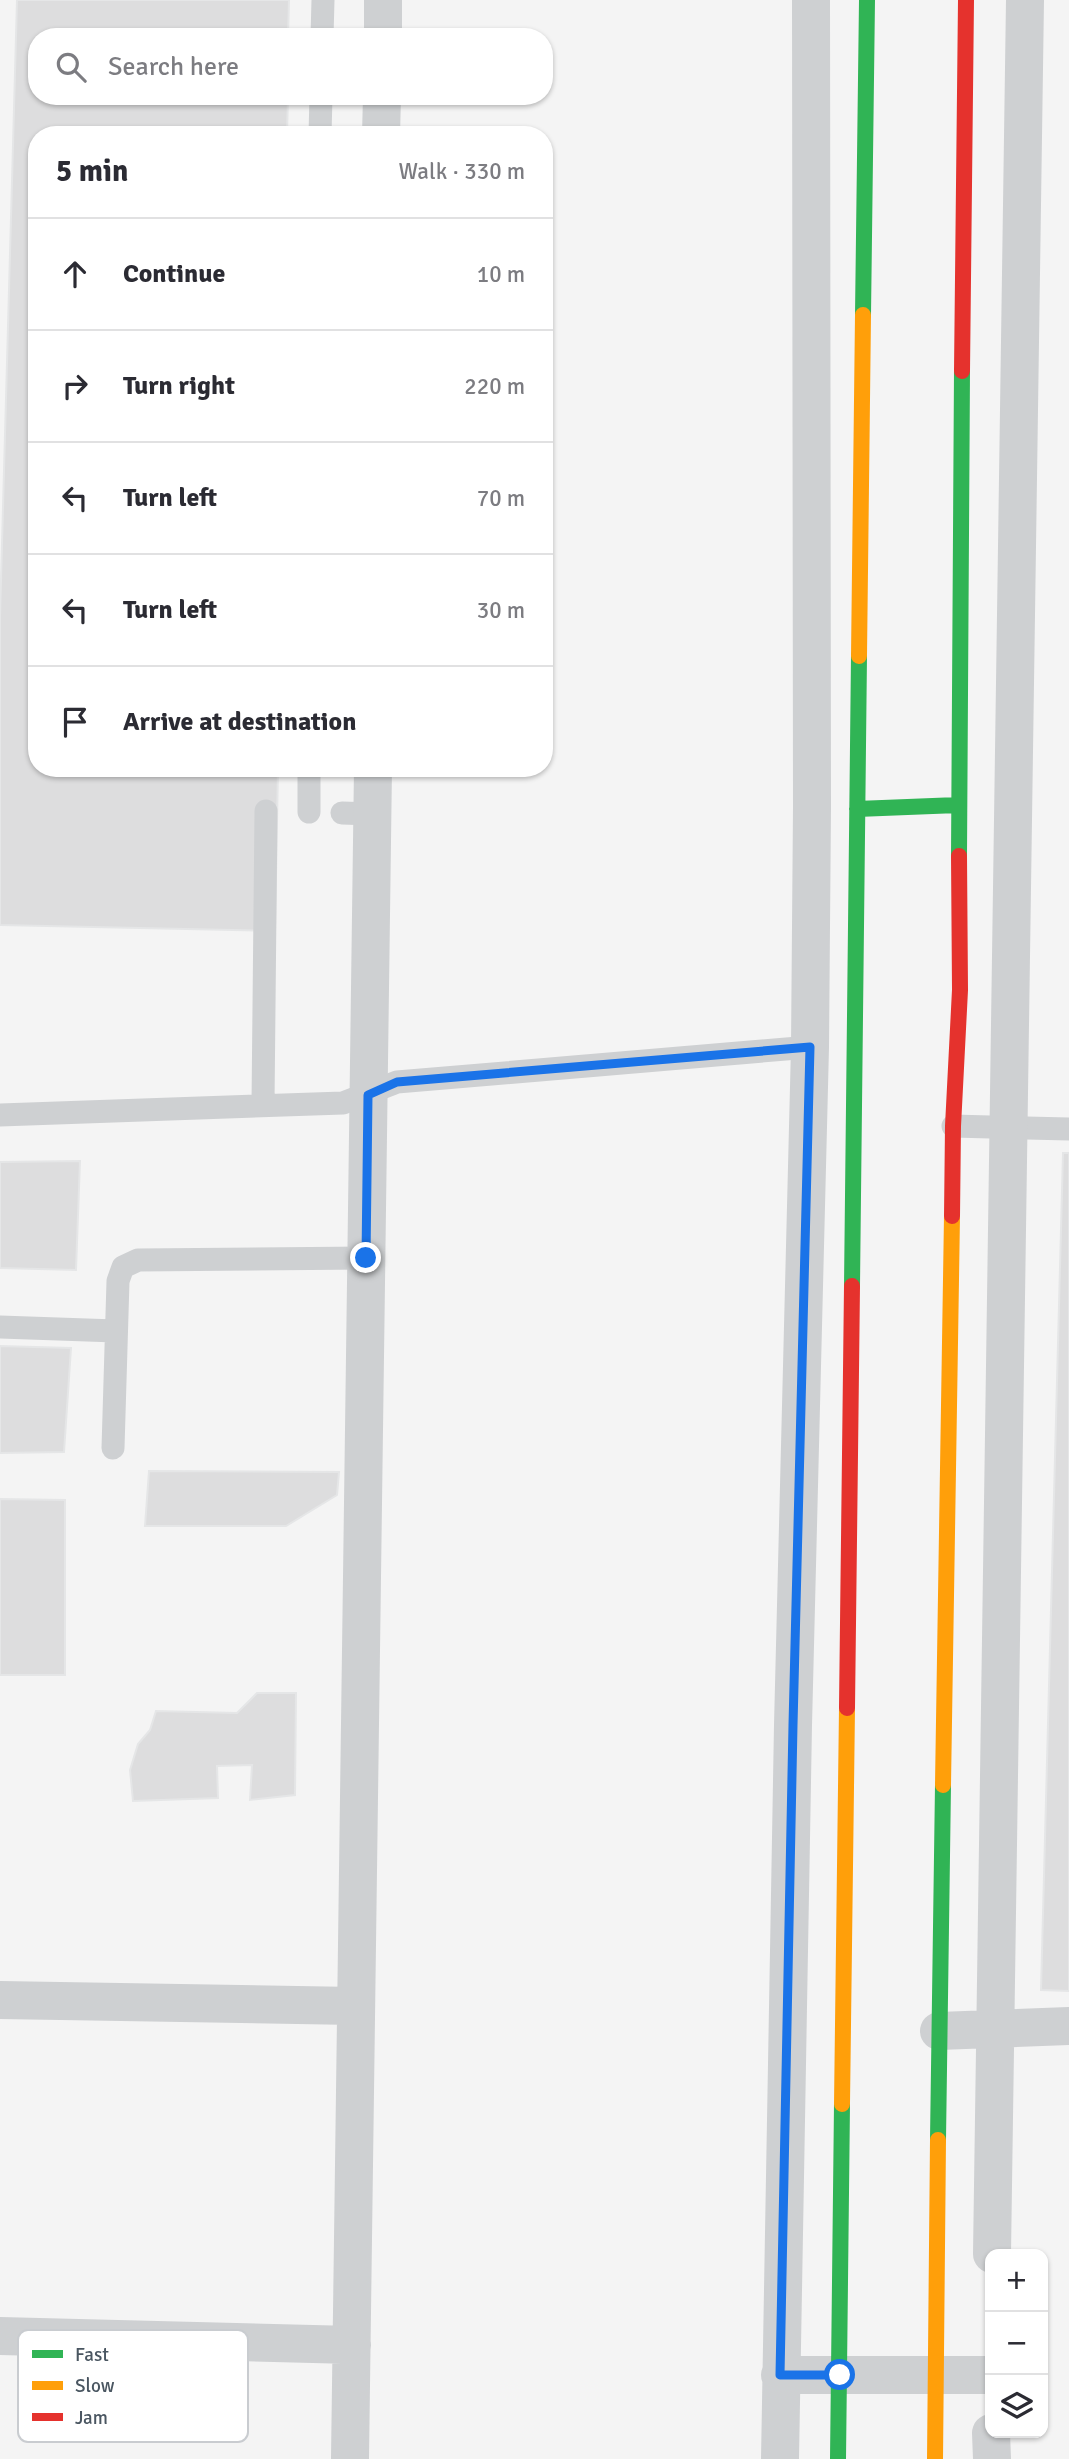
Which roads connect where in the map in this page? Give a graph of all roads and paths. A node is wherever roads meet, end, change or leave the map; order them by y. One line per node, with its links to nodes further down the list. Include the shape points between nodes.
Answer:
1 (323, 0): 7 (lane)
2 (383, 0): 8 (street)
3 (811, 0): 16 (street)
4 (867, 0): 17 (street)
5 (966, 0): 15 (street)
6 (1025, 0): 25 (street)
7 (322, 28)
8 (383, 28)
9 (321, 105): 11 (lane)
10 (382, 105): 12 (street)
11 (320, 126)
12 (381, 126)
13 (309, 777): 19 (lane)
14 (370, 777): 21 (street, via 357,814)
15 (958, 806): 17 (street); 24 (street, via 960,990)
16 (812, 807): 17 (street); 20 (street)
17 (857, 809): 42 (street)
18 (266, 811): 22 (lane)
19 (309, 812)
20 (810, 1047): 21 (lane, via 397,1082); 41 (street)
21 (368, 1095): 22 (lane, via 343,1103); 27 (street)
22 (263, 1104): 23 (lane)
23 (0, 1115)
24 (953, 1126): 25 (lane); 35 (street)
25 (1009, 1128): 26 (lane); 34 (street)
26 (1069, 1129)
27 (366, 1258): 29 (lane, via 138,1260 122,1267); 32 (street)
28 (0, 1327): 29 (lane)
29 (116, 1331): 30 (lane)
30 (113, 1448)
31 (0, 2000): 32 (street)
32 (355, 2007): 40 (street)
33 (1069, 2026): 34 (street)
34 (996, 2029): 35 (street); 36 (street)
35 (939, 2031): 43 (street)
36 (992, 2249)
37 (0, 2336): 38 (street)
38 (18, 2336)
39 (248, 2342): 40 (street)
40 (352, 2345): 46 (street)
41 (780, 2375): 42 (street); 47 (street)
42 (840, 2375): 43 (street); 48 (street)
43 (936, 2375): 44 (street); 49 (street)
44 (985, 2375)
45 (991, 2438): 50 (street)
46 (351, 2459)
47 (780, 2459)
48 (838, 2459)
49 (935, 2459)
50 (992, 2459)

